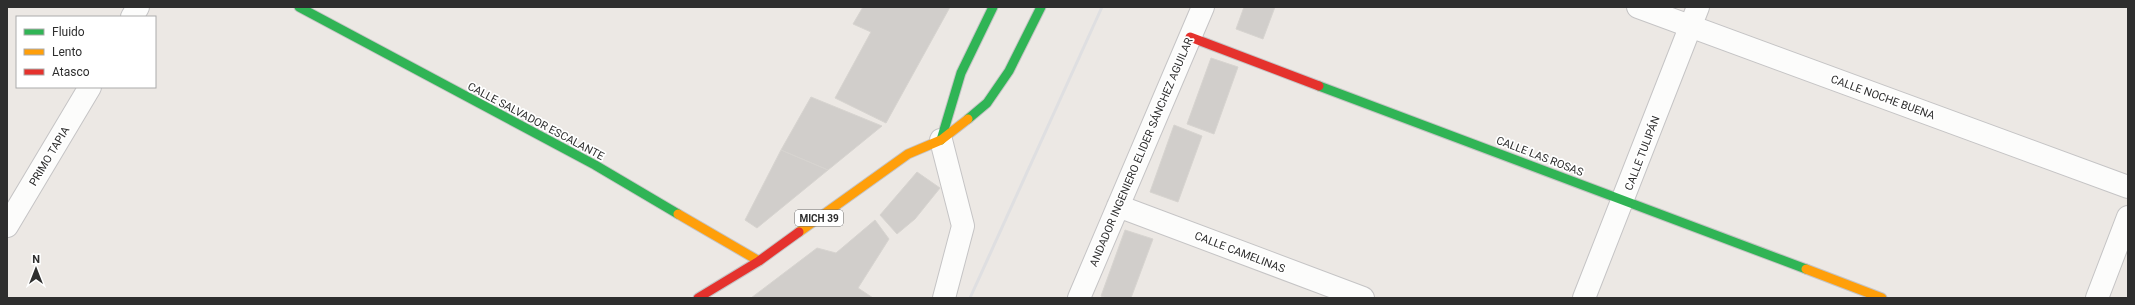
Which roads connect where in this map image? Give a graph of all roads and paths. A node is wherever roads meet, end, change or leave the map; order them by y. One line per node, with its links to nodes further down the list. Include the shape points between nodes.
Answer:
1 (138, 7): 7 (street)
2 (299, 7): 17 (street, CALLE SALVADOR ESCALANTE, via 595,165)
3 (993, 7): 11 (street, via 961,73)
4 (1041, 7): 11 (street, MICH 39, via 1009,71 987,103)
5 (1203, 7): 9 (street, ANDADOR INGENIERO ELIDER SÁNCHEZ AGUILAR)
6 (1638, 7): 8 (street, CALLE NOCHE BUENA)
7 (133, 16)
8 (1694, 17): 12 (street, CALLE NOCHE BUENA); 13 (street, CALLE TULIPÁN)
9 (1190, 37): 13 (street, CALLE LAS ROSAS); 14 (street, ANDADOR INGENIERO ELIDER SÁNCHEZ AGUILAR)
10 (89, 88): 16 (street, PRIMO TAPIA)
11 (941, 140): 17 (street, MICH 39, via 908,154); 19 (street, via 963,226)
12 (2128, 187)
13 (1623, 200): 22 (street, CALLE TULIPÁN); 23 (street, CALLE LAS ROSAS)
14 (1118, 206): 20 (street, ANDADOR INGENIERO ELIDER SÁNCHEZ AGUILAR); 21 (street, CALLE CAMELINAS)
15 (2128, 217): 24 (street)
16 (7, 226)
17 (759, 261): 18 (street, MICH 39)
18 (698, 298)
19 (944, 298)
20 (1079, 298)
21 (1363, 298)
22 (1584, 298)
23 (1882, 298)
24 (2097, 298)

